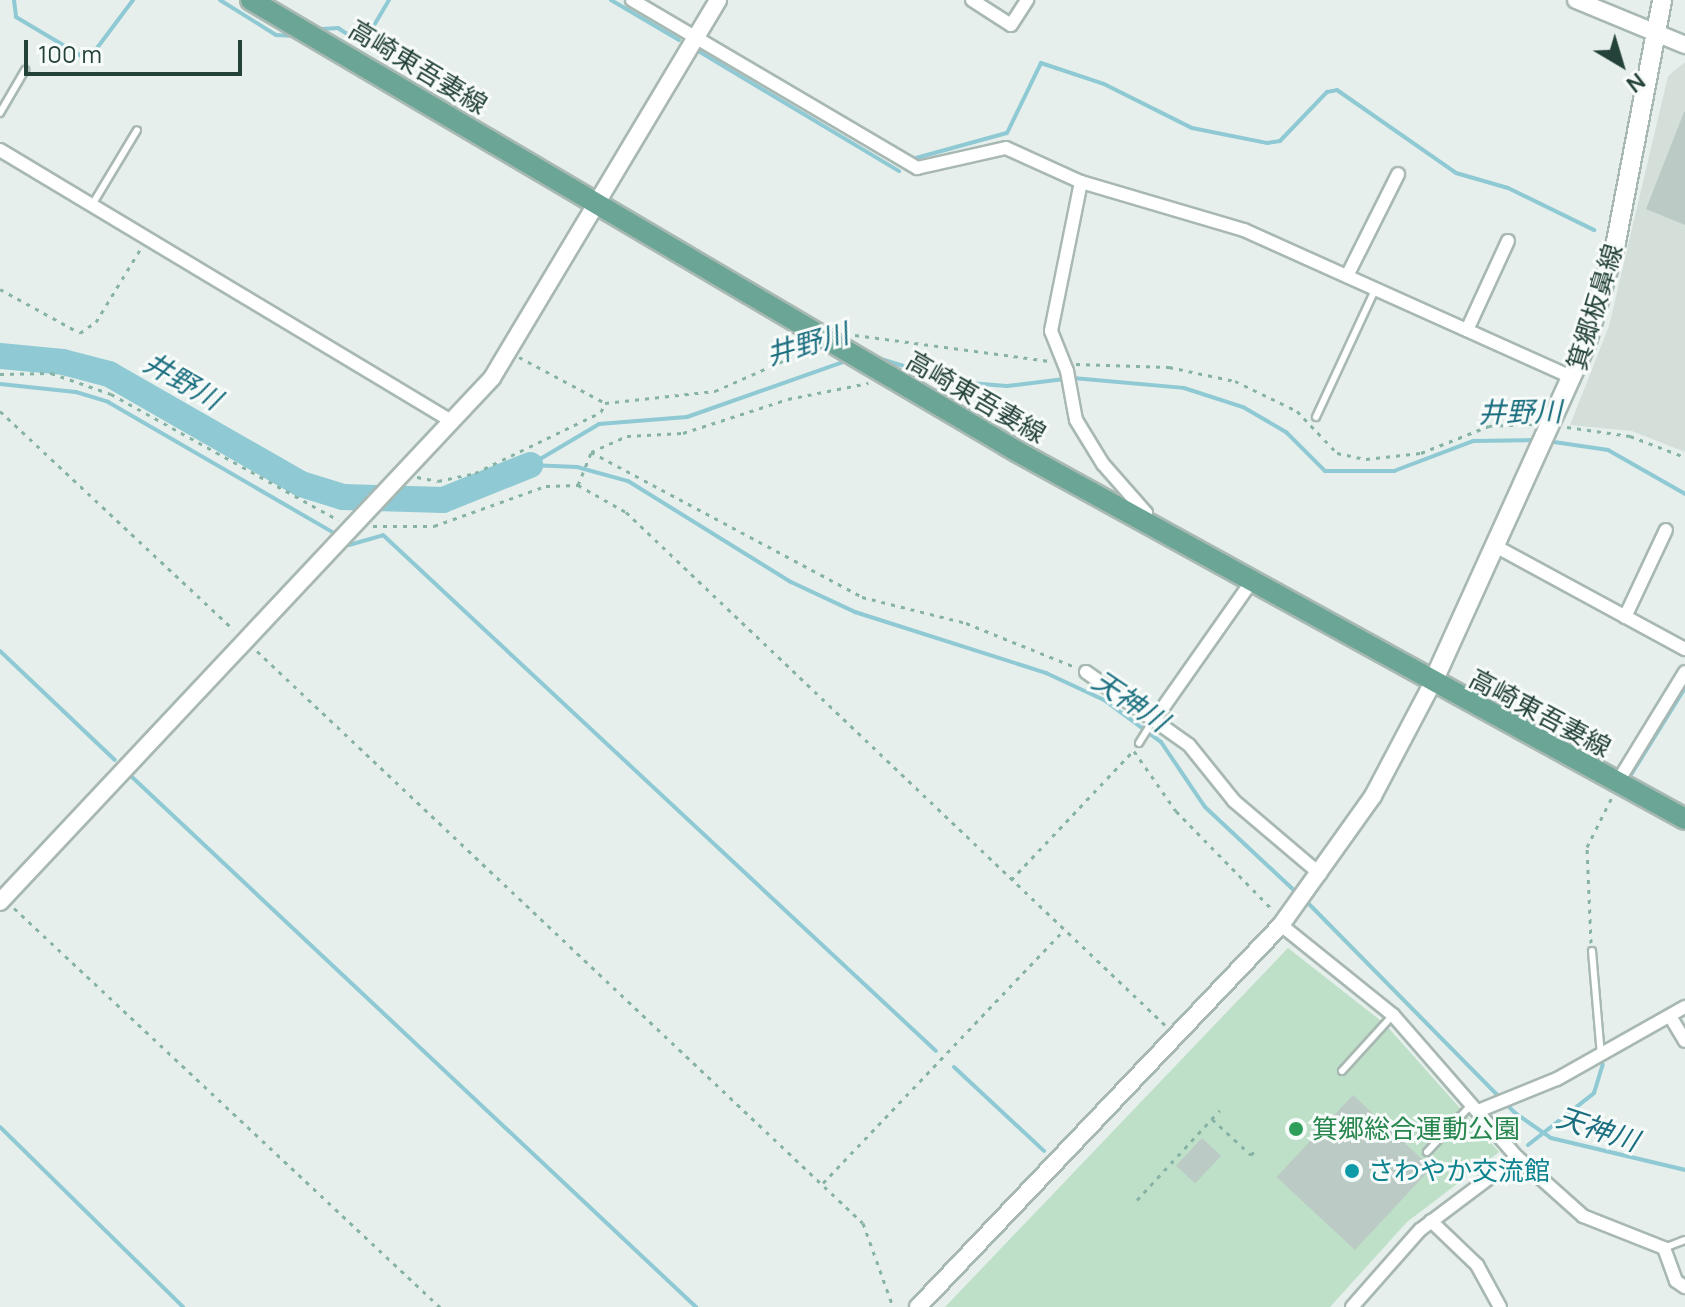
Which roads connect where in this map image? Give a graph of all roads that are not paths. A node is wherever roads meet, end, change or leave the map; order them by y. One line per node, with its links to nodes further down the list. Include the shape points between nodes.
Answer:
1 (251, 0): 17 (main road, 高崎東吾妻線)
2 (632, 0): 9 (street)
3 (718, 0): 9 (street)
4 (972, 0): 5 (street, via 1011,25)
5 (1027, 0)
6 (1576, 0): 8 (street)
7 (1662, 0): 8 (main road, 箕郷板鼻線)
8 (1657, 33): 10 (street); 23 (main road, 箕郷板鼻線, via 1610,265)
9 (695, 37): 16 (street, via 917,168 1006,148); 17 (street)
10 (1685, 45)
11 (25, 70): 12 (lane)
12 (0, 113)
13 (137, 130): 18 (lane)
14 (0, 150): 18 (street)
15 (1398, 174): 20 (street)
16 (1081, 182): 20 (street, via 1244,230); 26 (street, via 1051,331 1066,367 1067,391 1093,452 1146,513)
17 (597, 203): 25 (street, via 509,351); 26 (main road, 高崎東吾妻線)
18 (92, 205): 25 (street)
19 (1508, 241): 22 (street)
20 (1347, 276): 21 (street)
21 (1376, 289): 22 (street); 24 (lane)
22 (1467, 330): 23 (street)
23 (1573, 378): 28 (main road, 箕郷板鼻線)
24 (1316, 417)
25 (453, 422): 40 (street)
26 (1144, 524): 29 (main road, 高崎東吾妻線)
27 (1666, 530): 30 (street)
28 (1497, 547): 30 (street); 34 (main road, 箕郷板鼻線)
29 (1250, 584): 34 (main road, 高崎東吾妻線); 35 (street)
30 (1625, 617): 31 (street)
31 (1685, 649)
32 (1086, 672): 35 (street)
33 (1685, 672): 37 (street)
34 (1432, 684): 37 (main road, 高崎東吾妻線); 39 (street, via 1373,796)
35 (1152, 724): 36 (lane); 39 (street, via 1189,745 1234,801)
36 (1139, 743)
37 (1616, 788): 38 (main road, 高崎東吾妻線)
38 (1685, 819)
39 (1317, 878): 41 (street)
40 (2, 900)
41 (1285, 920): 44 (street); 56 (street)
42 (1592, 951): 47 (lane)
43 (1685, 1007): 45 (street)
44 (1393, 1015): 48 (lane); 49 (street)
45 (1670, 1016): 46 (street); 47 (street)
46 (1685, 1041)
47 (1601, 1056): 49 (street, via 1514,1099)
48 (1342, 1071)
49 (1476, 1107): 50 (lane); 51 (street)
50 (1427, 1152)
51 (1517, 1157): 52 (street); 54 (street, via 1583,1216)
52 (1431, 1221): 57 (street); 58 (street, via 1477,1265)
53 (1685, 1240): 54 (lane)
54 (1664, 1248): 55 (street, via 1676,1281)
55 (1685, 1287)
56 (918, 1307)
57 (1352, 1307)
58 (1500, 1307)

